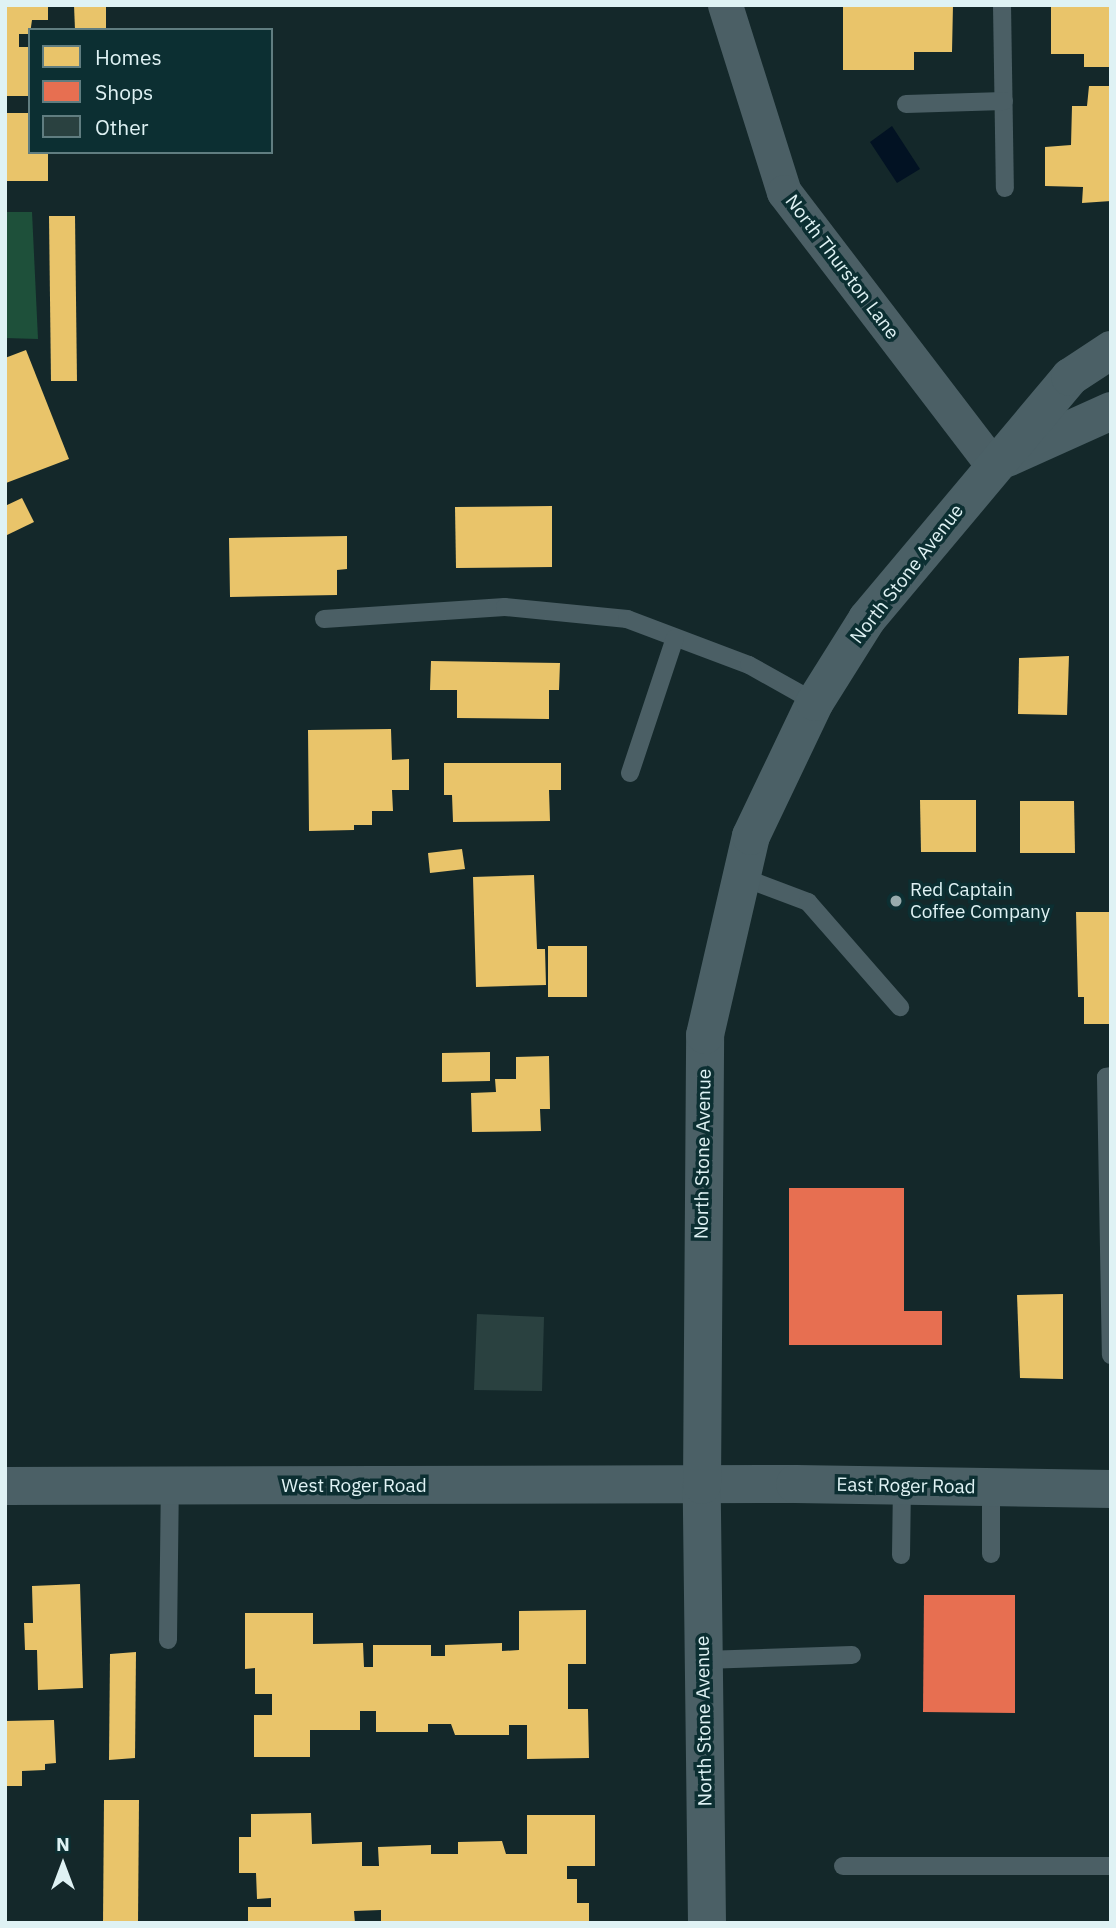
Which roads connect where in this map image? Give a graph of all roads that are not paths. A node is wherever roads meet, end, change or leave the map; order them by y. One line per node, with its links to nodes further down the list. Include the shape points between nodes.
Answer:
1 (725, 5): 8 (street, North Thurston Lane, via 784,192)
2 (1002, 5): 3 (lane)
3 (1003, 101): 4 (lane); 5 (lane)
4 (906, 104)
5 (1005, 188)
6 (1111, 350): 8 (main road, North Stone Avenue, via 1070,377)
7 (1111, 411): 8 (main road, North Stone Avenue)
8 (993, 465): 11 (main road, North Stone Avenue, via 867,620)
9 (324, 620): 10 (lane, via 505,607 626,620)
10 (675, 638): 11 (lane, via 749,665); 12 (lane)
11 (815, 702): 13 (main road, North Stone Avenue, via 751,836)
12 (629, 773)
13 (742, 877): 14 (lane, via 808,902); 17 (main road, North Stone Avenue, via 705,1035)
14 (900, 1007)
15 (1111, 1076): 16 (lane, via 1106,1077 1106,1157)
16 (1111, 1355)
17 (702, 1485): 19 (main road, East Roger Road); 20 (main road, West Roger Road); 27 (main road, North Stone Avenue)
18 (5, 1486): 20 (main road, West Roger Road)
19 (902, 1486): 21 (main road, East Roger Road); 24 (lane)
20 (170, 1487): 25 (lane)
21 (991, 1487): 22 (main road, East Roger Road); 23 (lane)
22 (1111, 1489)
23 (991, 1554)
24 (901, 1555)
25 (168, 1640)
26 (852, 1655): 27 (lane)
27 (704, 1660): 30 (main road, North Stone Avenue)
28 (843, 1866): 29 (lane)
29 (1111, 1866)
30 (707, 1923)

